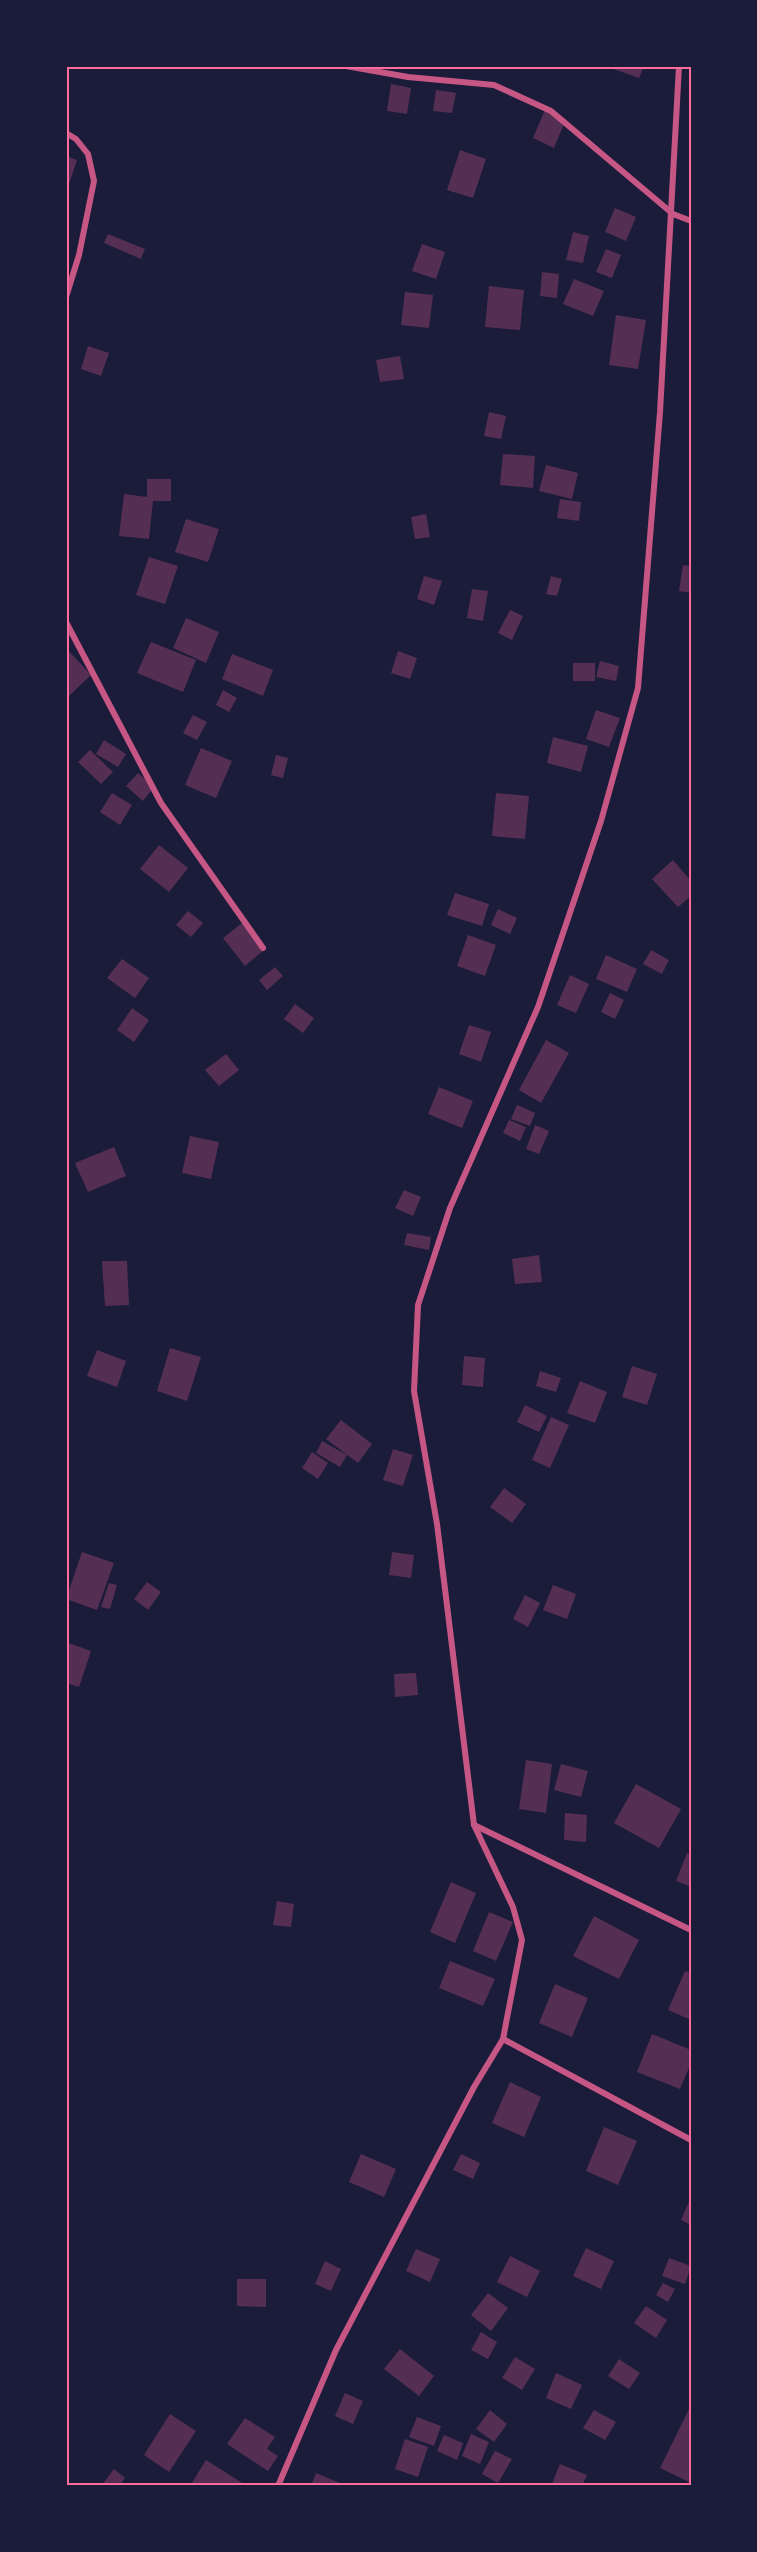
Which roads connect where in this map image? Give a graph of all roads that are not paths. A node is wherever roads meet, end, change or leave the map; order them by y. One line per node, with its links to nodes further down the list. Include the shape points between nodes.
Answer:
1 (346, 66): 4 (street, via 408,77 494,85 551,111)
2 (679, 66): 4 (street)
3 (66, 133): 6 (street, via 88,154 94,181)
4 (673, 214): 5 (street); 9 (street, via 638,688 601,821 538,1007 450,1208 418,1305 414,1391 437,1524)
5 (691, 221)
6 (66, 297)
7 (66, 622): 8 (street, via 161,803)
8 (263, 948)
9 (474, 1825): 10 (street); 11 (street, via 513,1907 522,1940)
10 (691, 1930)
11 (502, 2039): 12 (street); 13 (street, via 336,2350)
12 (691, 2140)
13 (278, 2486)

